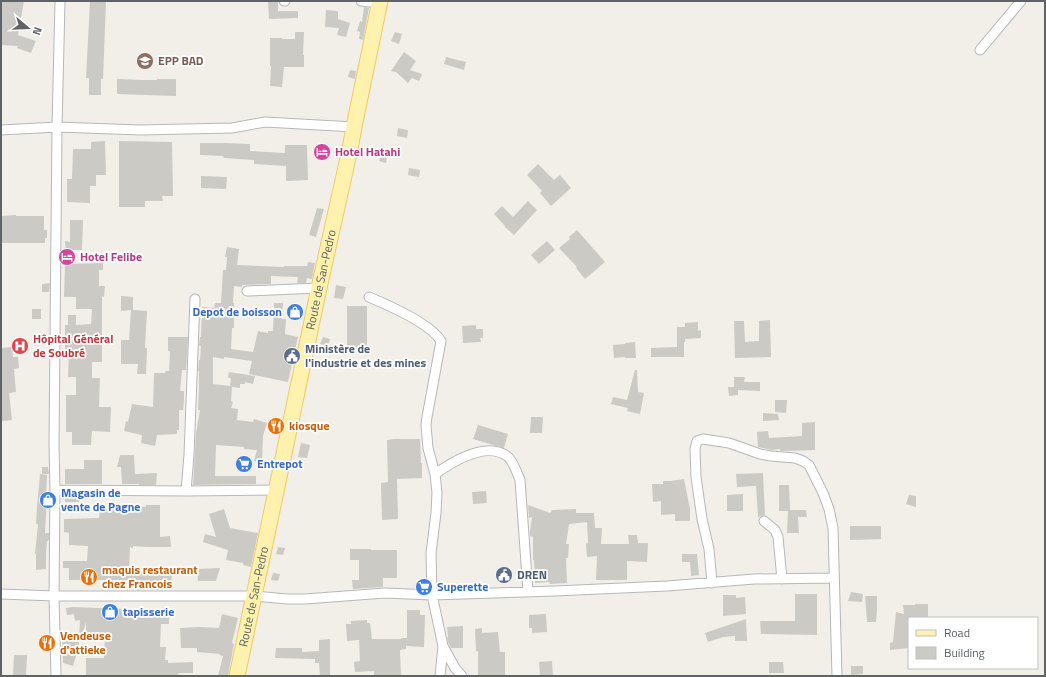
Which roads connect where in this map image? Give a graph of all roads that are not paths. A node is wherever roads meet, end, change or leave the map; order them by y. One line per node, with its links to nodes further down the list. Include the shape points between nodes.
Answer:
1 (60, 1): 6 (street)
2 (361, 1): 4 (street)
3 (1021, 1): 5 (street)
4 (380, 2): 7 (main road, Route de San-Pedro)
5 (980, 50)
6 (57, 127): 7 (street, via 140,130 232,128 265,122); 8 (street); 14 (street)
7 (354, 127): 9 (main road, Route de San-Pedro)
8 (1, 130)
9 (319, 288): 10 (street); 15 (main road, Route de San-Pedro)
10 (247, 291)
11 (369, 296): 13 (street, via 432,330 441,341 426,425 428,448)
12 (195, 299): 16 (street)
13 (435, 474): 21 (street, via 453,462 482,451 496,451 507,456 520,480); 23 (street, via 437,493 431,553)
14 (55, 490): 16 (street); 24 (street)
15 (277, 490): 16 (street); 25 (main road, Route de San-Pedro)
16 (186, 491)
17 (764, 521): 19 (street, via 775,530 778,538)
18 (834, 578): 19 (street); 20 (street, via 833,528 823,493 809,465 795,458 760,454 728,443 703,439 697,441 695,449 696,477 709,549); 31 (street)
19 (782, 579): 20 (street)
20 (712, 583): 21 (street)
21 (528, 591): 23 (street)
22 (1, 594): 24 (street)
23 (432, 594): 25 (street, via 385,593 293,599); 26 (street)
24 (54, 596): 25 (street); 27 (street)
25 (254, 596): 28 (main road, Route de San-Pedro)
26 (444, 646): 29 (street); 30 (street)
27 (56, 676)
28 (237, 676)
29 (440, 676)
30 (462, 676)
31 (837, 676)

